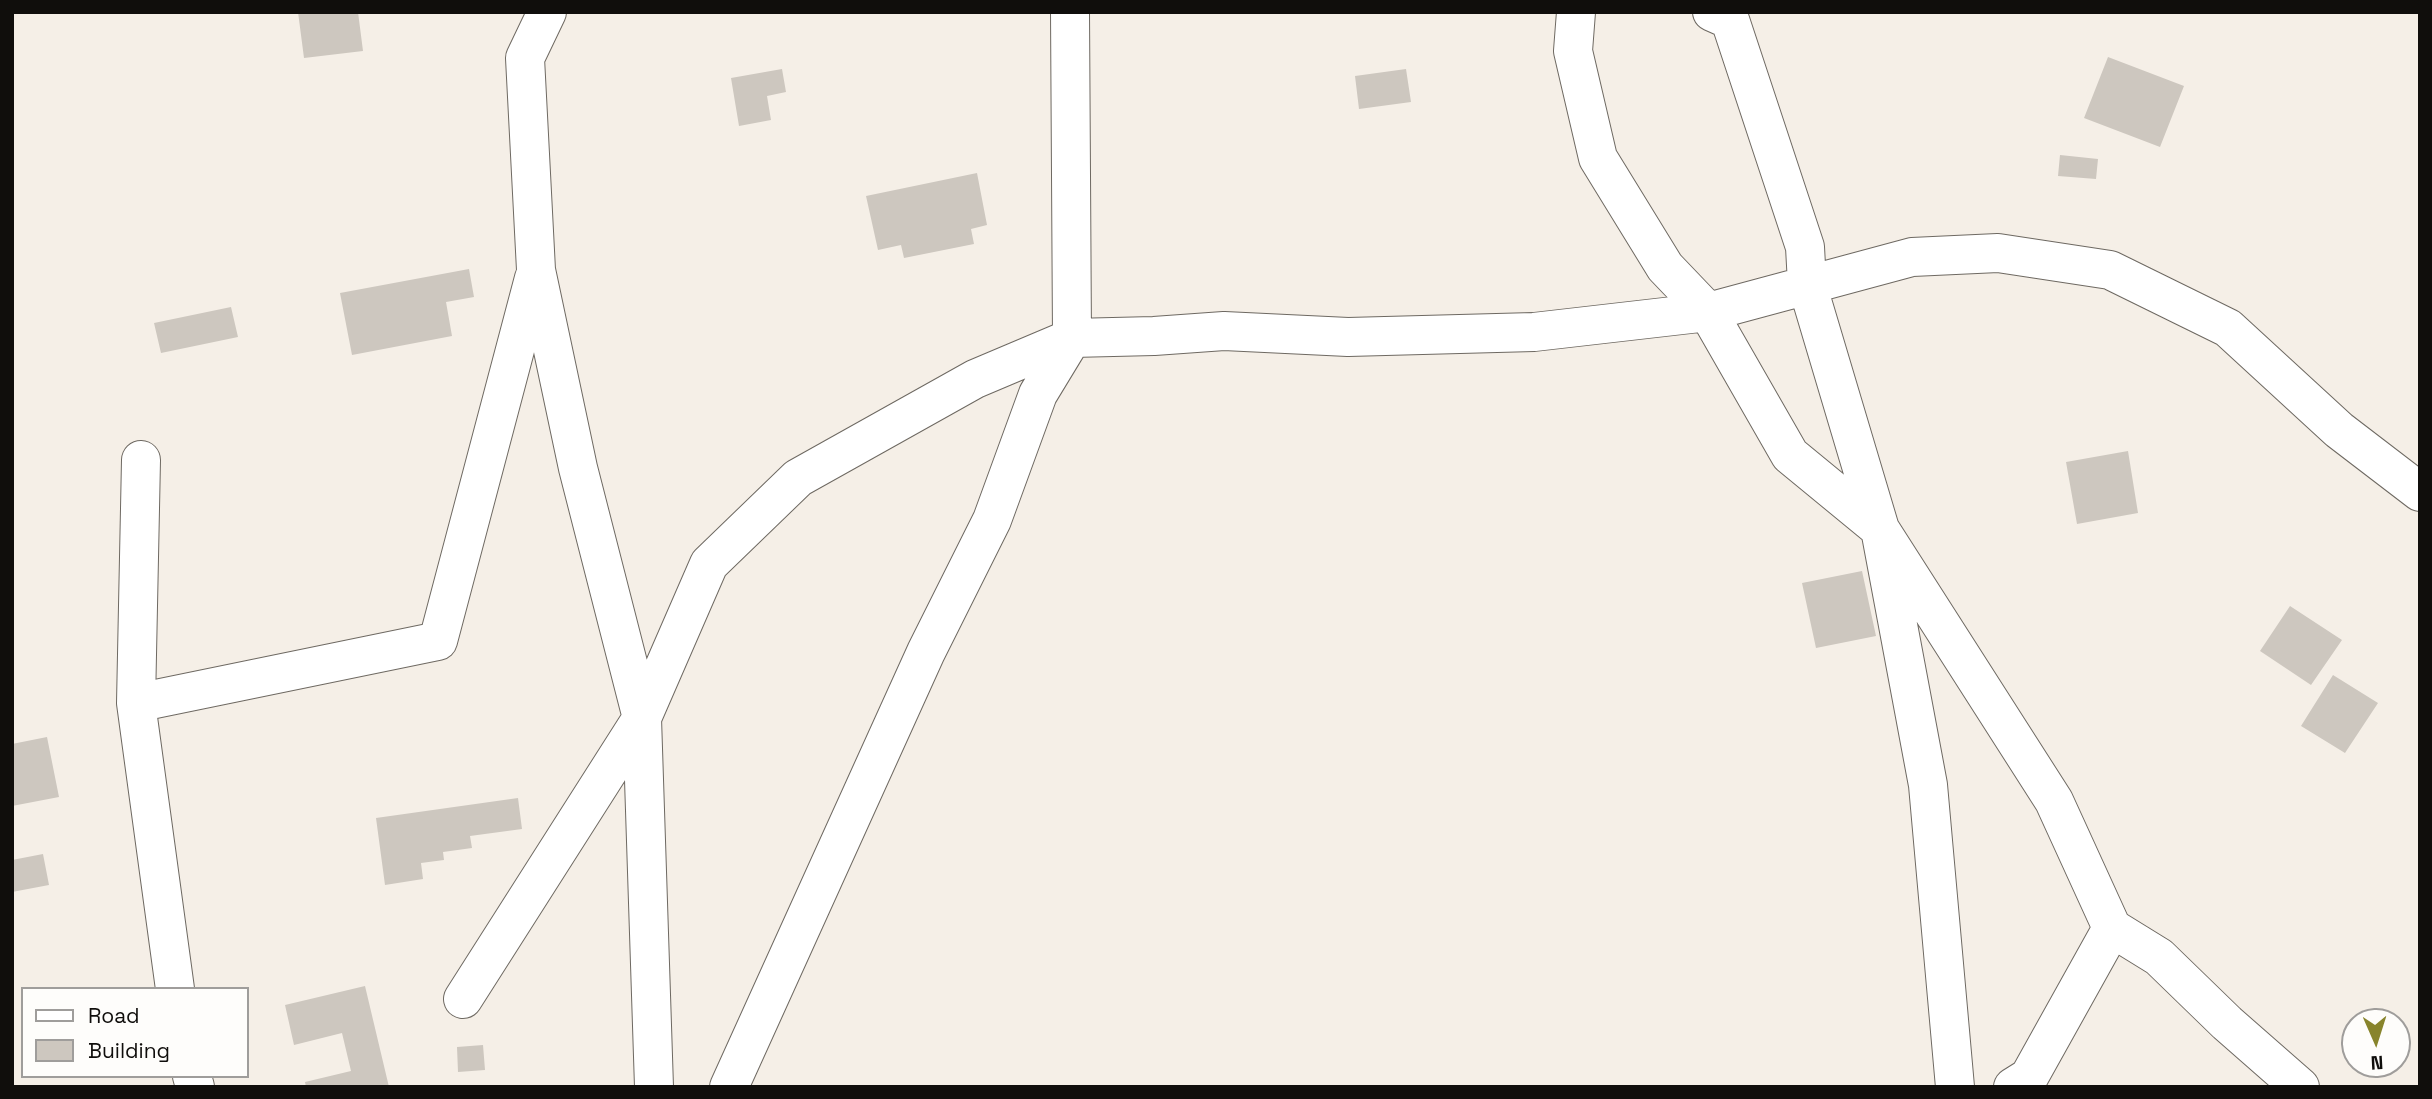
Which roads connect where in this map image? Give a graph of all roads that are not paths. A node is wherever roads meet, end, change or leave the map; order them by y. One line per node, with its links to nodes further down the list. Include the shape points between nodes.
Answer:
1 (547, 12): 5 (street, via 525,58)
2 (1070, 12): 8 (street)
3 (1576, 12): 7 (street, via 1573,51 1598,158 1665,267)
4 (1712, 12): 6 (street, via 1730,20 1805,247)
5 (536, 270): 12 (street, via 438,641); 13 (street, via 578,468)
6 (1807, 284): 7 (street); 10 (street, via 1924,256 1998,253 2110,270 2228,328 2339,430); 11 (street)
7 (1709, 312): 8 (street, via 1534,332 1348,337 1224,331); 11 (street, via 1790,455)
8 (1072, 338): 13 (street, via 975,379 798,478 709,564); 18 (street, via 1038,394 992,520 926,652)
9 (141, 460): 12 (street)
10 (2420, 492)
11 (1880, 528): 14 (street, via 2054,801); 19 (street, via 1928,785)
12 (136, 703): 15 (street)
13 (642, 718): 16 (street); 17 (street)
14 (2112, 928): 20 (street, via 2029,1077); 21 (street, via 2159,957)
15 (175, 987)
16 (463, 999)
17 (653, 1087)
18 (729, 1087)
19 (1955, 1087)
20 (2013, 1087)
21 (2300, 1087)

